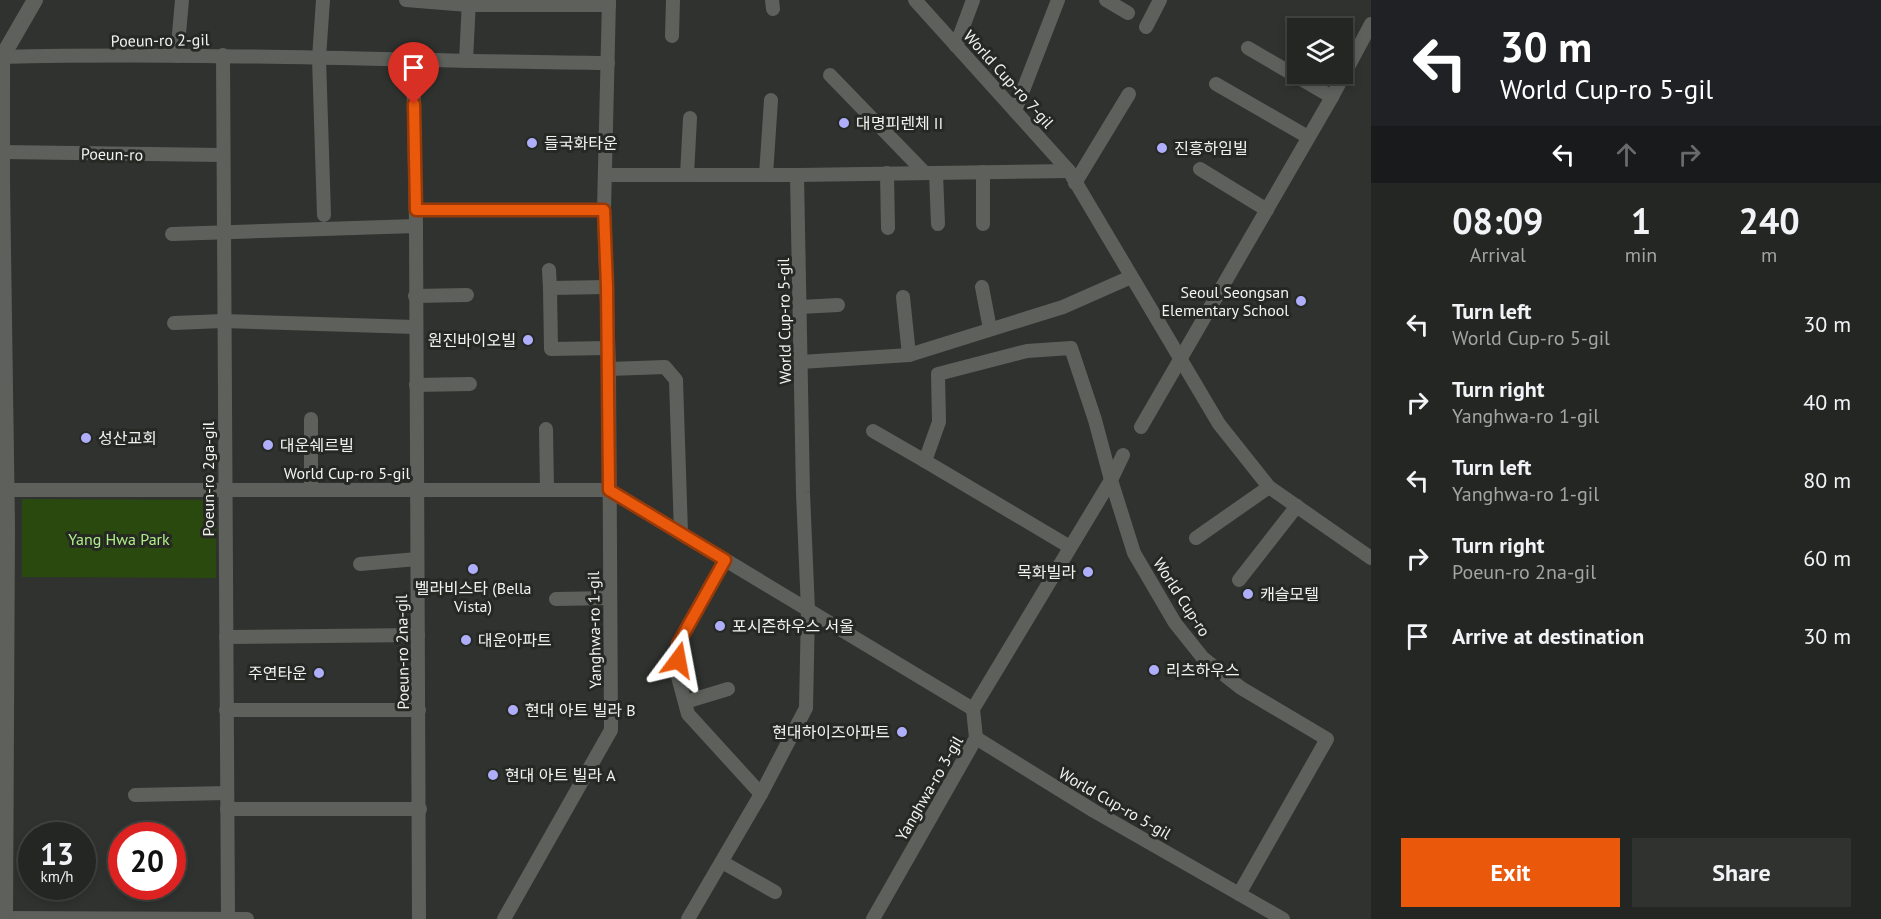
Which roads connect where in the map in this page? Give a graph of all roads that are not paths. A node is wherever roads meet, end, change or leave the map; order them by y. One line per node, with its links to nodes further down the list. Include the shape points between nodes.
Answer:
1 (35, 0): 21 (street)
2 (182, 0): 20 (lane)
3 (323, 0): 22 (lane)
4 (406, 0): 11 (lane, Yanghwa-ro 1-gil)
5 (673, 0): 16 (lane)
6 (915, 0): 17 (lane, World Cup-ro 7-gil)
7 (972, 0): 17 (lane)
8 (1058, 0): 31 (lane)
9 (1106, 0): 13 (lane)
10 (1160, 0): 15 (lane)
11 (468, 2): 12 (lane, Yanghwa-ro 1-gil); 24 (lane)
12 (609, 3): 25 (lane, Yanghwa-ro 1-gil)
13 (1128, 13)
14 (1371, 24): 29 (lane)
15 (1146, 27)
16 (672, 36)
17 (956, 46): 31 (lane, World Cup-ro 7-gil)
18 (1248, 48): 29 (lane)
19 (223, 55): 20 (lane, Poeun-ro 2-gil); 22 (lane, Poeun-ro 2-gil); 35 (lane, Poeun-ro 2ga-gil)
20 (177, 56): 21 (lane, Poeun-ro 2-gil)
21 (1, 57): 34 (street)
22 (319, 58): 23 (lane, Poeun-ro 2-gil); 49 (lane)
23 (413, 61): 24 (lane, Poeun-ro 2-gil); 46 (lane, Poeun-ro 2na-gil)
24 (466, 61): 25 (lane, Poeun-ro 2-gil)
25 (608, 63): 40 (lane, Yanghwa-ro 1-gil)
26 (830, 75): 39 (lane)
27 (1215, 84): 33 (lane)
28 (1129, 94): 44 (lane)
29 (1332, 97): 33 (lane)
30 (771, 100): 42 (lane)
31 (1015, 111): 44 (lane, World Cup-ro 7-gil)
32 (690, 118): 41 (lane)
33 (1308, 137): 48 (lane)
34 (1, 152): 35 (lane, Poeun-ro); 45 (street)
35 (222, 155): 54 (lane, Poeun-ro 2ga-gil)
36 (1200, 169): 48 (lane)
37 (983, 172): 39 (lane); 44 (lane); 51 (lane)
38 (887, 173): 39 (lane); 43 (lane); 53 (lane)
39 (931, 173): 50 (lane)
40 (605, 175): 41 (lane); 47 (lane, Yanghwa-ro 1-gil)
41 (687, 175): 42 (lane)
42 (766, 175): 43 (lane)
43 (797, 175): 66 (lane, World Cup-ro 5-gil)
44 (1072, 177): 57 (lane, World Cup-ro 7-gil)
45 (1, 182): 58 (street)
46 (416, 210): 47 (lane); 52 (lane, Poeun-ro 2na-gil)
47 (604, 210): 59 (lane, Yanghwa-ro 1-gil)
48 (1267, 210): 73 (lane)
49 (324, 215)
50 (938, 224)
51 (983, 224)
52 (416, 226): 54 (lane); 63 (lane, Poeun-ro 2na-gil)
53 (888, 228)
54 (223, 233): 55 (lane); 67 (lane, Poeun-ro 2ga-gil)
55 (172, 234)
56 (549, 270): 61 (lane)
57 (1131, 278): 70 (lane, via 1063,307); 73 (lane, World Cup-ro 7-gil)
58 (2, 279): 87 (street)
59 (607, 287): 61 (lane); 71 (lane, Yanghwa-ro 1-gil)
60 (982, 287): 70 (lane)
61 (549, 288): 71 (lane, via 551,349)
62 (467, 295): 63 (lane)
63 (415, 296): 69 (lane, Poeun-ro 2na-gil)
64 (903, 297): 72 (lane)
65 (838, 306): 66 (lane)
66 (800, 307): 74 (lane, World Cup-ro 5-gil)
67 (223, 321): 68 (lane); 69 (lane); 86 (lane, Poeun-ro 2ga-gil)
68 (174, 323)
69 (415, 327): 77 (lane, Poeun-ro 2na-gil)
70 (990, 329): 72 (lane)
71 (608, 348): 75 (lane, Yanghwa-ro 1-gil)
72 (909, 355): 74 (lane)
73 (1180, 360): 79 (lane); 85 (lane, World Cup-ro 7-gil, via 1219,424)
74 (801, 363): 103 (lane, World Cup-ro 5-gil)
75 (609, 369): 91 (lane, Yanghwa-ro 1-gil); 93 (lane, via 665,367 676,380)
76 (470, 384): 77 (lane)
77 (416, 385): 89 (lane, Poeun-ro 2na-gil)
78 (311, 419): 88 (lane)
79 (1141, 427)
80 (546, 429): 90 (lane)
81 (873, 431): 83 (lane)
82 (1123, 455): 84 (lane)
83 (925, 461): 84 (lane, via 939,422 938,374 1027,351 1071,348); 95 (lane)
84 (1111, 480): 95 (lane); 120 (lane, World Cup-ro, via 1134,553 1175,623 1203,658 1240,687 1327,740)
85 (1269, 487): 92 (lane, World Cup-ro 7-gil); 94 (lane)
86 (225, 489): 87 (lane, World Cup-ro 5-gil); 88 (lane, World Cup-ro 5-gil); 105 (lane, Poeun-ro 2ga-gil)
87 (3, 490): 107 (street)
88 (311, 490): 89 (lane, World Cup-ro 5-gil)
89 (417, 490): 90 (lane, World Cup-ro 5-gil); 97 (lane, Poeun-ro 2na-gil)
90 (548, 490): 91 (lane, World Cup-ro 5-gil)
91 (609, 490): 93 (lane); 101 (lane, Yanghwa-ro 1-gil)
92 (1297, 507): 96 (lane, World Cup-ro 7-gil); 100 (lane)
93 (681, 534): 98 (lane)
94 (1196, 538)
95 (1070, 547): 109 (lane)
96 (1371, 558)
97 (417, 559): 99 (lane); 104 (lane, Poeun-ro 2na-gil)
98 (725, 560): 103 (lane); 108 (lane, via 678,644 678,677)
99 (360, 564)
100 (1239, 580)
101 (610, 598): 102 (lane); 126 (lane, Yanghwa-ro 1-gil, via 611,730)
102 (556, 599)
103 (808, 610): 109 (lane); 114 (lane, World Cup-ro 5-gil, via 806,708)
104 (418, 635): 105 (lane); 111 (lane, Poeun-ro 2na-gil)
105 (226, 638): 110 (lane, Poeun-ro 2ga-gil)
106 (728, 689): 108 (lane)
107 (3, 691): 121 (street)
108 (685, 702): 114 (lane, via 688,714)
109 (973, 709): 112 (lane, Yanghwa-ro 3-gil)
110 (226, 710): 111 (lane); 113 (lane, Poeun-ro 2ga-gil)
111 (419, 710): 117 (lane, Poeun-ro 2na-gil)
112 (976, 738): 120 (lane, World Cup-ro 5-gil); 128 (lane, Yanghwa-ro 3-gil)
113 (227, 793): 115 (lane); 116 (lane, Poeun-ro 2ga-gil)
114 (761, 794): 118 (lane, World Cup-ro 5-gil)
115 (135, 795)
116 (227, 809): 117 (lane); 123 (lane, Poeun-ro 2ga-gil)
117 (420, 809): 125 (lane, Poeun-ro 2na-gil)
118 (722, 862): 119 (lane); 127 (lane, World Cup-ro 5-gil)
119 (775, 892)
120 (1239, 894): 129 (lane, World Cup-ro 5-gil)
121 (3, 918): 122 (lane)
122 (70, 918): 123 (lane)
123 (228, 919): 124 (lane)
124 (247, 919)
125 (420, 919)
126 (504, 919)
127 (688, 919)
128 (873, 919)
129 (1283, 919)

